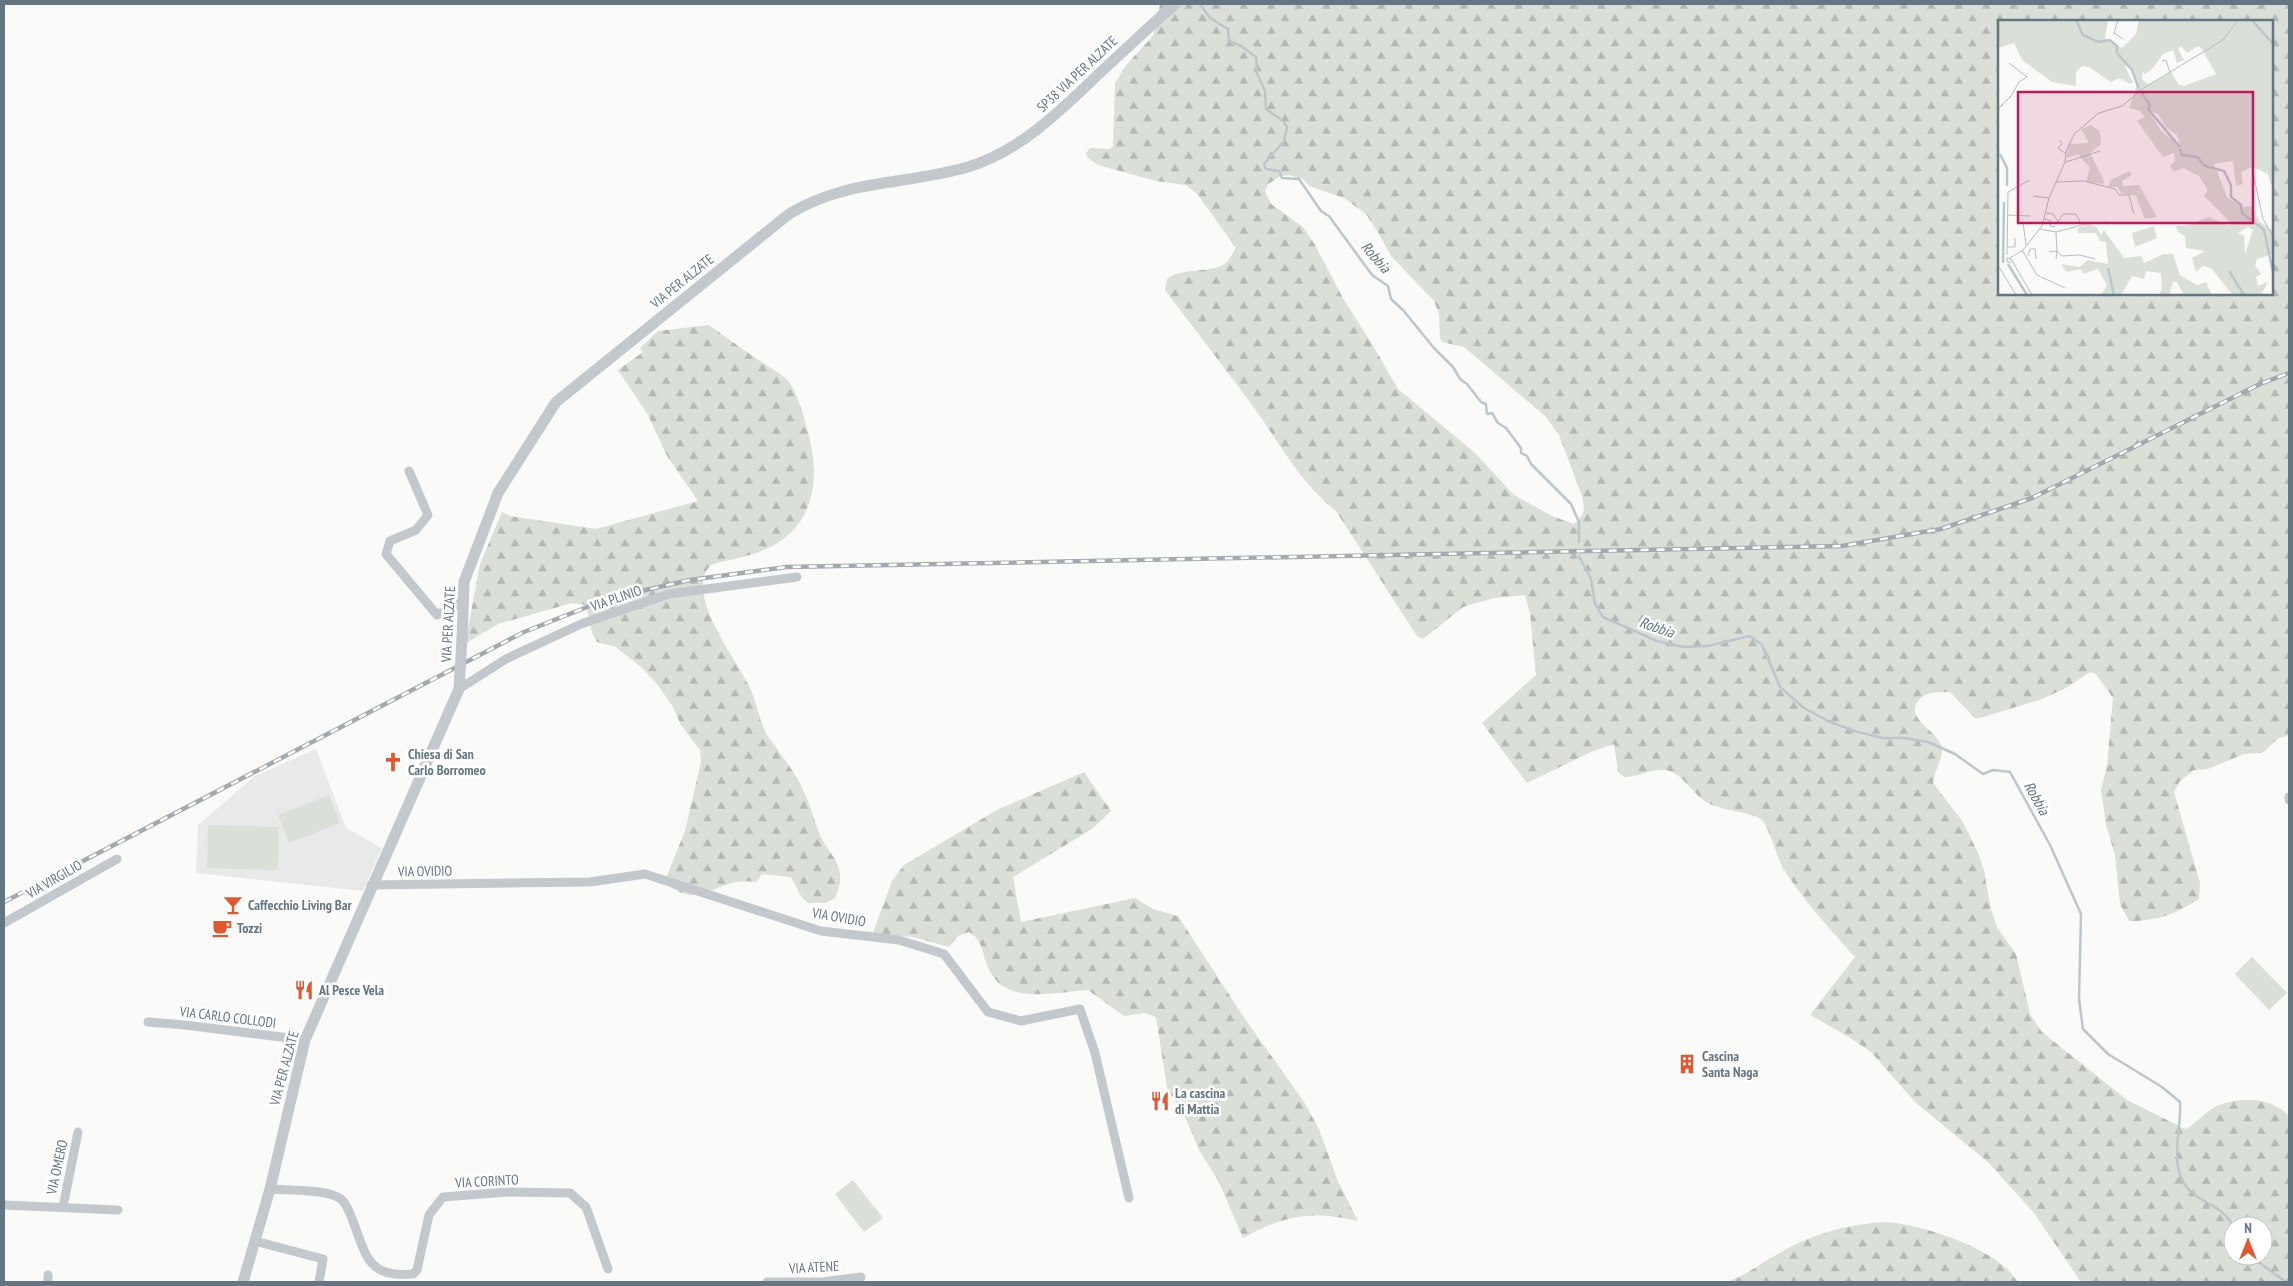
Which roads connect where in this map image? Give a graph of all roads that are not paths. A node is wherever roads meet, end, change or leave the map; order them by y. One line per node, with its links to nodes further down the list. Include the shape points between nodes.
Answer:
1 (1174, 4): 2 (street, SP38 VIA PER ALZATE, via 1053,118)
2 (992, 157): 5 (street, VIA PER ALZATE, via 944,173 820,196 789,214 556,402 498,493 464,582)
3 (409, 471): 5 (street, via 428,515 416,530 390,542 386,554 437,614)
4 (798, 577): 6 (street, VIA PLINIO, via 669,594 572,628 506,658)
5 (464, 601): 6 (street, VIA PER ALZATE, bridge)
6 (459, 689): 8 (street, VIA PER ALZATE)
7 (117, 859): 9 (street, VIA VIRGILIO)
8 (371, 885): 11 (street, VIA PER ALZATE); 14 (street, VIA OVIDIO, via 590,882 645,874 821,931 899,940 944,954 988,1012 1021,1021 1080,1009 1095,1052)
9 (4, 923)
10 (148, 1022): 11 (street, VIA CARLO COLLODI)
11 (305, 1040): 13 (street, VIA PER ALZATE)
12 (78, 1132): 16 (street, VIA OMERO)
13 (270, 1189): 18 (street, VIA PER ALZATE); 19 (street, VIA CORINTO, via 324,1193 341,1199 350,1212 365,1253 380,1271 395,1276 413,1274 417,1270 429,1215 443,1197 506,1192 570,1193 586,1207)
14 (1129, 1198)
15 (4, 1205): 16 (street, VIA OMERO)
16 (63, 1207): 17 (street)
17 (118, 1210)
18 (255, 1240): 21 (street, VIA PER ALZATE); 22 (street, via 323,1259)
19 (608, 1269)
20 (861, 1277): 23 (street, VIA ATENE, via 822,1282)
21 (243, 1282)
22 (319, 1282)
23 (767, 1282)

